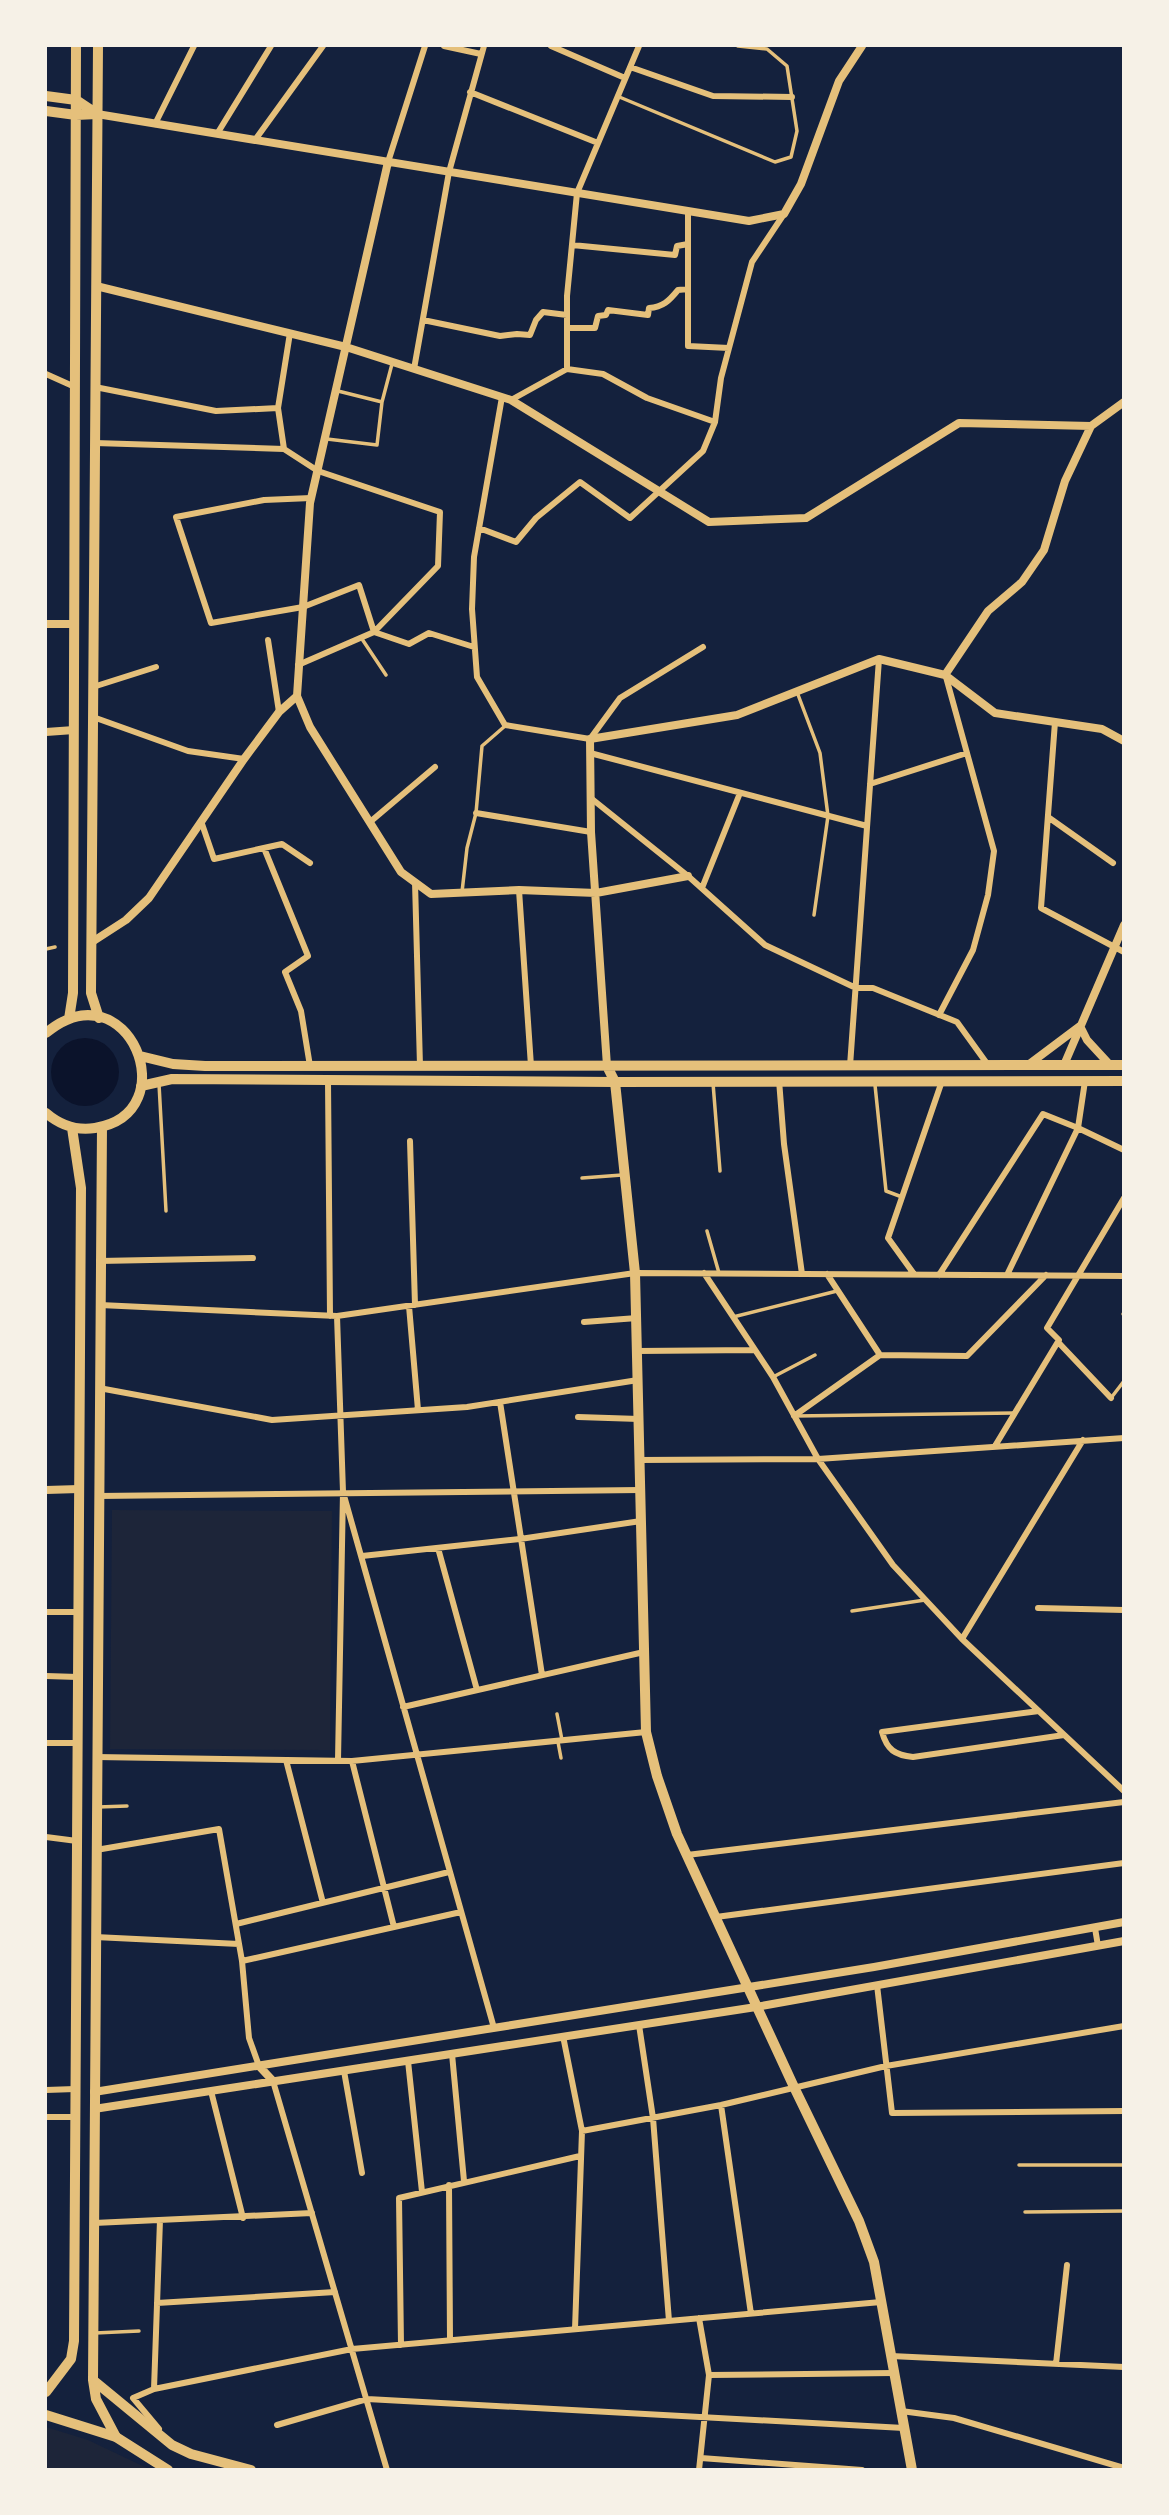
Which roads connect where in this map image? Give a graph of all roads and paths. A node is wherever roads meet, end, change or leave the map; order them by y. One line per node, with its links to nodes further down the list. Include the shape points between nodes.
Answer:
1 (76, 46): 20 (main road)
2 (98, 46): 22 (main road)
3 (194, 46): 24 (street)
4 (271, 46): 25 (street)
5 (323, 46): 26 (street)
6 (425, 46): 28 (street)
7 (444, 46): 13 (street)
8 (484, 46): 13 (street)
9 (551, 46): 15 (street)
10 (639, 46): 14 (street)
11 (738, 46): 19 (lane, via 767,49 787,66)
12 (862, 46): 32 (street, via 839,81 801,184)
13 (481, 54): 16 (street)
14 (630, 67): 15 (street); 19 (street, via 713,96)
15 (625, 78): 18 (street)
16 (470, 92): 27 (street); 29 (street)
17 (46, 96): 20 (main road)
18 (617, 96): 19 (lane, via 775,162 791,157 797,131); 27 (street)
19 (792, 97)
20 (76, 100): 22 (main road); 23 (main road)
21 (46, 111): 23 (main road)
22 (97, 114): 23 (main road); 24 (street); 35 (main road)
23 (76, 115): 47 (main road)
24 (155, 124): 25 (street)
25 (217, 134): 26 (street)
26 (254, 140): 28 (street)
27 (598, 143): 30 (street)
28 (388, 162): 29 (street); 41 (street)
29 (449, 172): 30 (street); 38 (street)
30 (577, 192): 31 (street); 34 (street)
31 (688, 211): 32 (street, via 749,221); 33 (street)
32 (784, 214): 42 (street, via 752,262)
33 (688, 244): 34 (street, via 677,246 675,256); 36 (street)
34 (572, 245): 37 (street)
35 (96, 286): 40 (street); 48 (main road)
36 (688, 289): 39 (street, via 649,308 648,315 608,310 598,316 595,328); 42 (street, via 688,346)
37 (567, 315): 38 (street, via 543,312 530,335 500,336); 39 (street)
38 (423, 320): 44 (street)
39 (567, 328): 45 (street)
40 (290, 333): 41 (street); 54 (street)
41 (346, 347): 43 (street); 49 (street)
42 (729, 348): 55 (street)
43 (393, 362): 44 (street); 52 (lane)
44 (414, 369): 50 (street)
45 (567, 369): 51 (street); 55 (street, via 603,374 647,397)
46 (46, 374): 47 (street)
47 (75, 387): 62 (main road)
48 (95, 387): 54 (street, via 216,411); 58 (main road)
49 (336, 390): 52 (lane); 57 (street)
50 (502, 397): 51 (street); 65 (street)
51 (512, 400): 61 (street)
52 (382, 402): 57 (lane, via 377,445)
53 (1124, 402): 56 (street)
54 (278, 408): 59 (street)
55 (715, 422): 61 (street, via 703,451)
56 (1091, 426): 61 (street, via 959,423 806,518 709,522); 78 (street, via 1065,481 1044,550 1022,582 988,611)
57 (325, 438): 60 (street)
58 (95, 443): 59 (street); 64 (main road)
59 (284, 449): 60 (street)
60 (318, 471): 63 (street); 69 (street, via 440,512 438,566)
61 (658, 493): 65 (street, via 630,518 580,482 536,518 516,542)
62 (75, 498): 64 (main road); 68 (main road)
63 (311, 498): 66 (street); 66 (street, via 264,500 176,517 211,623)
64 (94, 499): 79 (main road)
65 (479, 528): 72 (street, via 473,570)
66 (303, 607): 69 (street, via 359,585); 75 (street)
67 (46, 624): 68 (street)
68 (74, 624): 86 (main road)
69 (374, 632): 70 (street); 72 (street, via 409,644 429,633)
70 (361, 638): 75 (street); 77 (lane)
71 (268, 640): 82 (street)
72 (474, 647): 85 (street, via 477,677)
73 (704, 647): 88 (street, via 620,698)
74 (879, 659): 78 (street); 80 (street); 94 (street)
75 (298, 665): 81 (street)
76 (156, 667): 79 (street)
77 (386, 675)
78 (945, 675): 84 (street, via 995,713); 91 (street)
79 (93, 687): 83 (main road)
80 (797, 692): 88 (street, via 737,716); 98 (lane, via 820,753)
81 (297, 696): 82 (street); 101 (street, via 310,727)
82 (279, 712): 92 (street)
83 (93, 717): 92 (street, via 188,751); 115 (main road)
84 (1055, 722): 89 (street, via 1102,729); 99 (street)
85 (505, 725): 88 (street); 97 (lane, via 482,746)
86 (74, 730): 87 (street); 123 (main road, via 73,993)
87 (46, 732)
88 (590, 738): 90 (street)
89 (1124, 741)
90 (590, 753): 95 (street); 96 (street)
91 (967, 753): 94 (street); 121 (street, via 994,851 973,950)
92 (244, 759): 100 (street)
93 (435, 766): 101 (street)
94 (870, 784): 102 (street)
95 (740, 793): 98 (street); 109 (street)
96 (592, 799): 103 (street); 107 (street)
97 (476, 813): 103 (street); 112 (lane)
98 (828, 816): 102 (street); 113 (lane)
99 (1048, 817): 106 (street); 117 (street, via 1041,908)
100 (201, 821): 104 (street, via 214,859); 115 (street, via 149,898)
101 (370, 822): 108 (street, via 401,872)
102 (867, 826): 120 (street)
103 (592, 832): 111 (street)
104 (264, 848): 105 (street, via 282,844); 132 (street, via 308,956 285,972 302,1011)
105 (310, 863)
106 (1112, 863)
107 (688, 876): 109 (street); 111 (street)
108 (415, 882): 112 (street, via 431,894); 133 (street)
109 (702, 888): 120 (street, via 765,945)
110 (519, 891): 111 (street); 112 (street); 134 (street)
111 (596, 893): 135 (street)
112 (461, 894)
113 (814, 915)
114 (1124, 925): 117 (street)
115 (92, 942): 122 (main road, via 91,993)
116 (55, 947): 118 (lane)
117 (1114, 947): 119 (street); 124 (street)
118 (46, 949)
119 (1124, 952)
120 (856, 988): 121 (street, via 873,988); 136 (street)
121 (939, 1015): 127 (street, via 957,1022)
122 (99, 1017): 123 (main road); 126 (main road, via 120,1027)
123 (69, 1019): 125 (main road)
124 (1080, 1026): 128 (street); 129 (street); 130 (street)
125 (46, 1033)
126 (140, 1056): 132 (main road, via 205,1066); 147 (main road)
127 (988, 1065): 128 (main road); 136 (main road)
128 (1028, 1065): 129 (main road)
129 (1064, 1065): 130 (main road)
130 (1110, 1065): 131 (main road)
131 (1124, 1065)
132 (310, 1066): 133 (main road)
133 (420, 1066): 134 (main road)
134 (531, 1066): 135 (main road)
135 (607, 1066): 136 (main road); 143 (main road)
136 (850, 1066): 144 (main road)
137 (779, 1080): 139 (main road); 144 (main road); 166 (street)
138 (328, 1081): 142 (main road); 143 (main road); 179 (street)
139 (713, 1081): 143 (main road); 154 (lane)
140 (1085, 1081): 141 (main road); 146 (main road); 151 (street)
141 (1124, 1081)
142 (159, 1082): 147 (main road); 159 (lane)
143 (615, 1082): 155 (main road)
144 (849, 1082): 145 (main road)
145 (875, 1082): 146 (main road); 157 (lane, via 886,1191)
146 (942, 1082): 157 (street)
147 (141, 1086): 149 (main road, via 131,1107)
148 (46, 1113): 150 (main road)
149 (102, 1127): 150 (main road); 162 (main road)
150 (72, 1128): 174 (main road, via 81,1188)
151 (1078, 1128): 153 (street); 169 (street, via 1043,1114); 170 (street)
152 (410, 1140): 178 (street)
153 (1124, 1150)
154 (720, 1171)
155 (625, 1175): 156 (lane); 163 (main road)
156 (582, 1178)
157 (902, 1196): 168 (street, via 888,1238)
158 (1124, 1198): 172 (street)
159 (166, 1211)
160 (707, 1231): 165 (lane)
161 (253, 1258): 162 (street)
162 (99, 1261): 175 (main road)
163 (635, 1273): 164 (street); 178 (street); 181 (main road)
164 (704, 1273): 165 (street); 180 (street)
165 (719, 1273): 166 (street)
166 (802, 1274): 167 (street)
167 (827, 1274): 168 (street); 176 (street)
168 (914, 1275): 169 (street)
169 (939, 1275): 170 (street)
170 (1007, 1275): 171 (street)
171 (1046, 1275): 172 (street); 187 (street, via 967,1356)
172 (1077, 1275): 173 (street); 183 (street, via 1047,1328)
173 (1124, 1276)
174 (80, 1281): 175 (main road); 205 (main road)
175 (99, 1281): 177 (main road)
176 (838, 1291): 180 (lane); 187 (street)
177 (99, 1305): 179 (street); 191 (main road)
178 (412, 1305): 179 (street); 194 (street)
179 (334, 1316): 196 (street)
180 (733, 1317): 184 (street)
181 (637, 1318): 182 (street); 185 (main road)
182 (584, 1322)
183 (1058, 1342): 192 (street); 195 (street)
184 (755, 1350): 185 (street); 188 (street)
185 (637, 1351): 189 (main road)
186 (815, 1355): 188 (lane)
187 (880, 1355): 197 (street)
188 (773, 1377): 197 (street)
189 (638, 1380): 193 (street); 199 (main road)
190 (1124, 1381): 192 (lane)
191 (98, 1388): 196 (street, via 272,1420); 210 (main road)
192 (1111, 1398)
193 (500, 1402): 194 (street); 208 (street)
194 (418, 1410): 196 (street)
195 (1014, 1413): 197 (lane); 202 (street)
196 (339, 1416): 209 (street)
197 (794, 1416): 203 (street)
198 (579, 1418): 199 (street)
199 (639, 1419): 204 (main road)
200 (1124, 1438): 201 (street)
201 (1083, 1440): 202 (street); 221 (street)
202 (995, 1446): 203 (street)
203 (818, 1459): 204 (street); 215 (street, via 893,1565)
204 (640, 1460): 207 (main road)
205 (79, 1489): 206 (street); 220 (main road)
206 (46, 1490)
207 (640, 1490): 208 (street); 211 (main road)
208 (512, 1491): 209 (street); 212 (street)
209 (343, 1492): 210 (street); 214 (street); 239 (street)
210 (98, 1496): 236 (main road)
211 (641, 1521): 212 (street); 222 (main road)
212 (520, 1539): 213 (street); 223 (street)
213 (438, 1548): 214 (street); 226 (street)
214 (362, 1556): 227 (street)
215 (925, 1600): 217 (lane); 221 (street)
216 (1038, 1608): 218 (street)
217 (852, 1611)
218 (1124, 1611)
219 (46, 1612): 220 (street)
220 (78, 1612): 225 (main road)
221 (962, 1639): 228 (street)
222 (644, 1652): 223 (street); 230 (main road)
223 (542, 1675): 226 (street)
224 (46, 1676): 225 (street)
225 (78, 1677): 234 (main road)
226 (477, 1690): 227 (street)
227 (403, 1707): 235 (street)
228 (1039, 1711): 231 (street); 231 (street, via 882,1732 897,1755 913,1757)
229 (557, 1714): 232 (lane)
230 (646, 1732): 232 (street); 248 (main road)
231 (1064, 1735): 241 (street)
232 (560, 1740): 235 (street); 237 (lane)
233 (46, 1743): 234 (street)
234 (78, 1743): 246 (main road)
235 (416, 1754): 240 (street); 250 (street)
236 (96, 1757): 238 (street); 244 (main road)
237 (561, 1758)
238 (286, 1760): 239 (street); 252 (street)
239 (338, 1760): 240 (street)
240 (352, 1761): 251 (street)
241 (1124, 1791)
242 (1124, 1802): 248 (street)
243 (127, 1806): 244 (lane)
244 (96, 1807): 247 (main road)
245 (46, 1837): 246 (street)
246 (77, 1841): 278 (main road)
247 (96, 1850): 256 (street, via 219,1829); 259 (main road)
248 (687, 1856): 254 (main road)
249 (1124, 1863): 254 (street)
250 (449, 1871): 251 (street); 253 (street)
251 (384, 1888): 252 (street); 257 (street)
252 (323, 1903): 256 (street)
253 (461, 1912): 257 (street); 269 (street)
254 (716, 1917): 265 (main road)
255 (1124, 1923): 258 (street)
256 (236, 1924): 261 (street)
257 (394, 1927): 263 (street)
258 (1094, 1928): 262 (street); 265 (street)
259 (95, 1937): 261 (street); 281 (main road)
260 (1124, 1941): 262 (street)
261 (239, 1944): 263 (street)
262 (1098, 1946): 264 (street)
263 (242, 1961): 273 (street, via 250,2038)
264 (877, 1985): 266 (street); 274 (street)
265 (748, 1987): 266 (main road); 269 (street)
266 (756, 2007): 267 (street); 277 (main road)
267 (639, 2025): 270 (street); 287 (street)
268 (1124, 2026): 274 (street)
269 (494, 2028): 273 (street)
270 (563, 2036): 271 (street); 288 (street)
271 (452, 2054): 272 (street); 293 (street)
272 (408, 2061): 275 (street); 295 (street)
273 (259, 2066): 276 (street); 281 (street)
274 (886, 2066): 277 (street); 284 (street, via 892,2113)
275 (344, 2070): 276 (street); 292 (street)
276 (273, 2081): 280 (street); 298 (street)
277 (794, 2087): 282 (street); 307 (main road, via 859,2221 874,2262)
278 (75, 2089): 279 (street); 286 (main road)
279 (46, 2090)
280 (211, 2091): 283 (street); 299 (street)
281 (94, 2092): 283 (main road)
282 (721, 2105): 287 (street); 308 (street)
283 (94, 2109): 301 (main road)
284 (1124, 2111)
285 (46, 2117): 286 (street)
286 (75, 2117): 302 (main road)
287 (653, 2118): 288 (street); 310 (street)
288 (582, 2132): 289 (street)
289 (580, 2155): 293 (street); 311 (street)
290 (1018, 2165): 291 (lane)
291 (1124, 2165)
292 (362, 2173)
293 (464, 2181): 294 (street)
294 (449, 2185): 295 (street); 314 (street)
295 (422, 2192): 315 (street, via 400,2198)
296 (1124, 2211): 297 (lane)
297 (1025, 2212)
298 (312, 2213): 299 (street); 305 (street)
299 (243, 2217): 300 (street)
300 (160, 2220): 301 (street); 306 (street)
301 (93, 2223): 303 (main road)
302 (74, 2252): 303 (main road); 324 (main road, via 71,2360)
303 (93, 2253): 313 (main road)
304 (1067, 2265): 318 (street)
305 (335, 2292): 306 (street); 316 (street)
306 (157, 2302): 323 (street)
307 (881, 2302): 308 (street); 317 (main road)
308 (751, 2314): 309 (street)
309 (699, 2318): 310 (street); 321 (street)
310 (669, 2321): 311 (street)
311 (575, 2329): 314 (street)
312 (139, 2331): 313 (lane)
313 (92, 2333): 322 (main road)
314 (450, 2340): 315 (street)
315 (401, 2344): 316 (street)
316 (352, 2349): 323 (street); 325 (street)
317 (891, 2356): 318 (street); 320 (main road)
318 (1056, 2364): 319 (street)
319 (1124, 2367)
320 (894, 2373): 321 (street); 326 (main road)
321 (709, 2375): 328 (street)
322 (93, 2380): 331 (main road, via 96,2399); 332 (main road)
323 (154, 2389): 332 (street, via 133,2398)
324 (46, 2392)
325 (366, 2399): 328 (street); 329 (street); 337 (street)
326 (901, 2411): 330 (main road); 334 (street, via 954,2418)
327 (46, 2415): 331 (highway)
328 (706, 2417): 330 (street); 333 (street)
329 (276, 2425)
330 (904, 2428): 340 (main road)
331 (116, 2437): 335 (highway)
332 (172, 2445): 336 (main road)
333 (701, 2458): 338 (street); 339 (street)
334 (1124, 2468)
335 (168, 2469)
336 (251, 2469)
337 (387, 2469)
338 (699, 2469)
339 (862, 2469)
340 (912, 2469)

